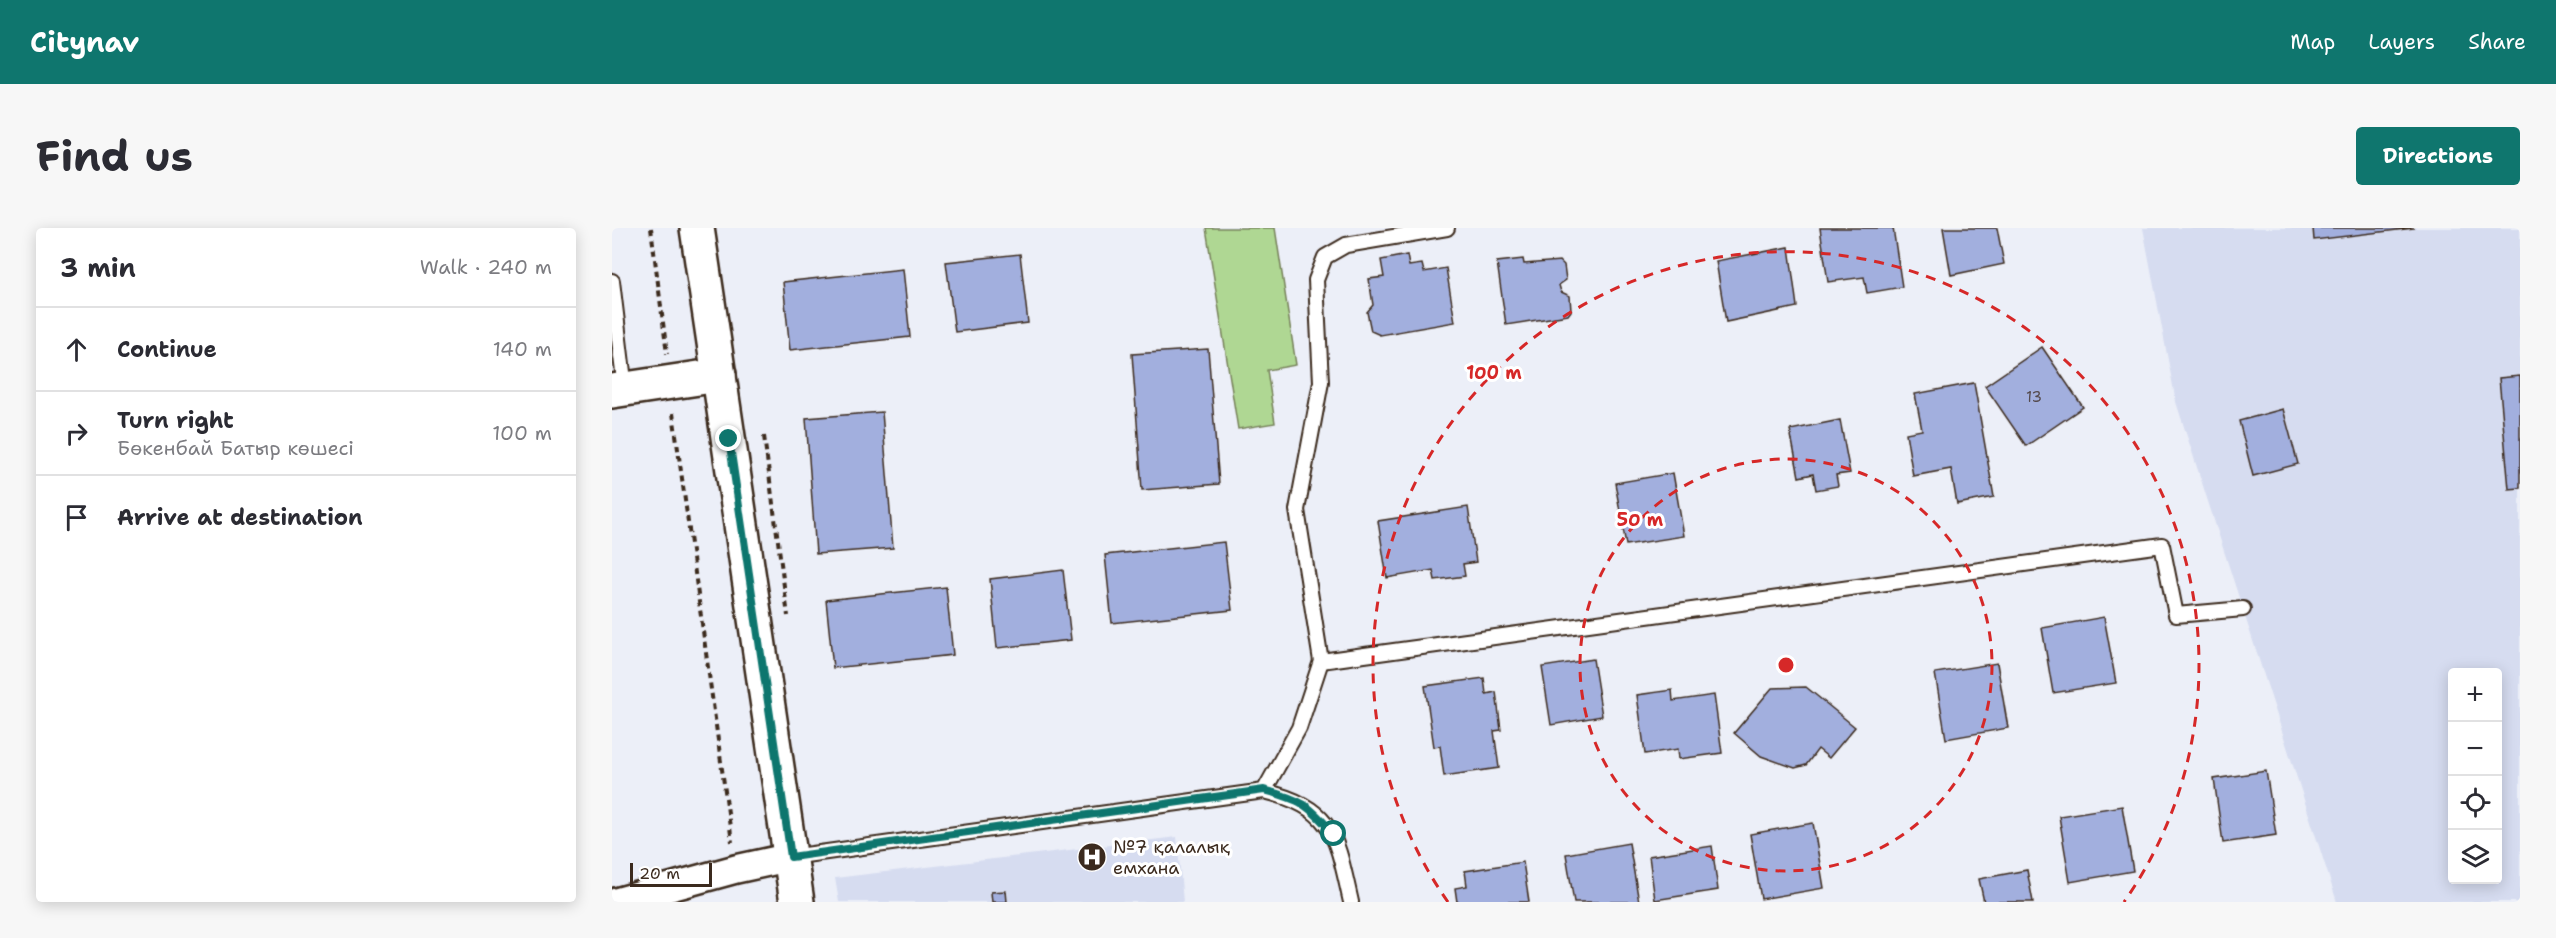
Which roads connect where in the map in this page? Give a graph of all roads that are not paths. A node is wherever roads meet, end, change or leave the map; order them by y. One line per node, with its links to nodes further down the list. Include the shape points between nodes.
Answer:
1 (697, 228): 4 (main road)
2 (1447, 228): 7 (lane, via 1346,245 1325,257 1316,280 1321,382 1297,510)
3 (612, 280): 5 (lane)
4 (719, 375): 5 (main road); 9 (main road)
5 (618, 390)
6 (2243, 609): 7 (lane, via 2176,615 2162,545)
7 (1321, 661): 8 (lane, via 1299,728)
8 (1264, 790): 9 (lane); 12 (lane, via 1312,808 1334,834)
9 (791, 857): 10 (street); 11 (main road)
10 (616, 902)
11 (796, 902)
12 (1351, 902)

